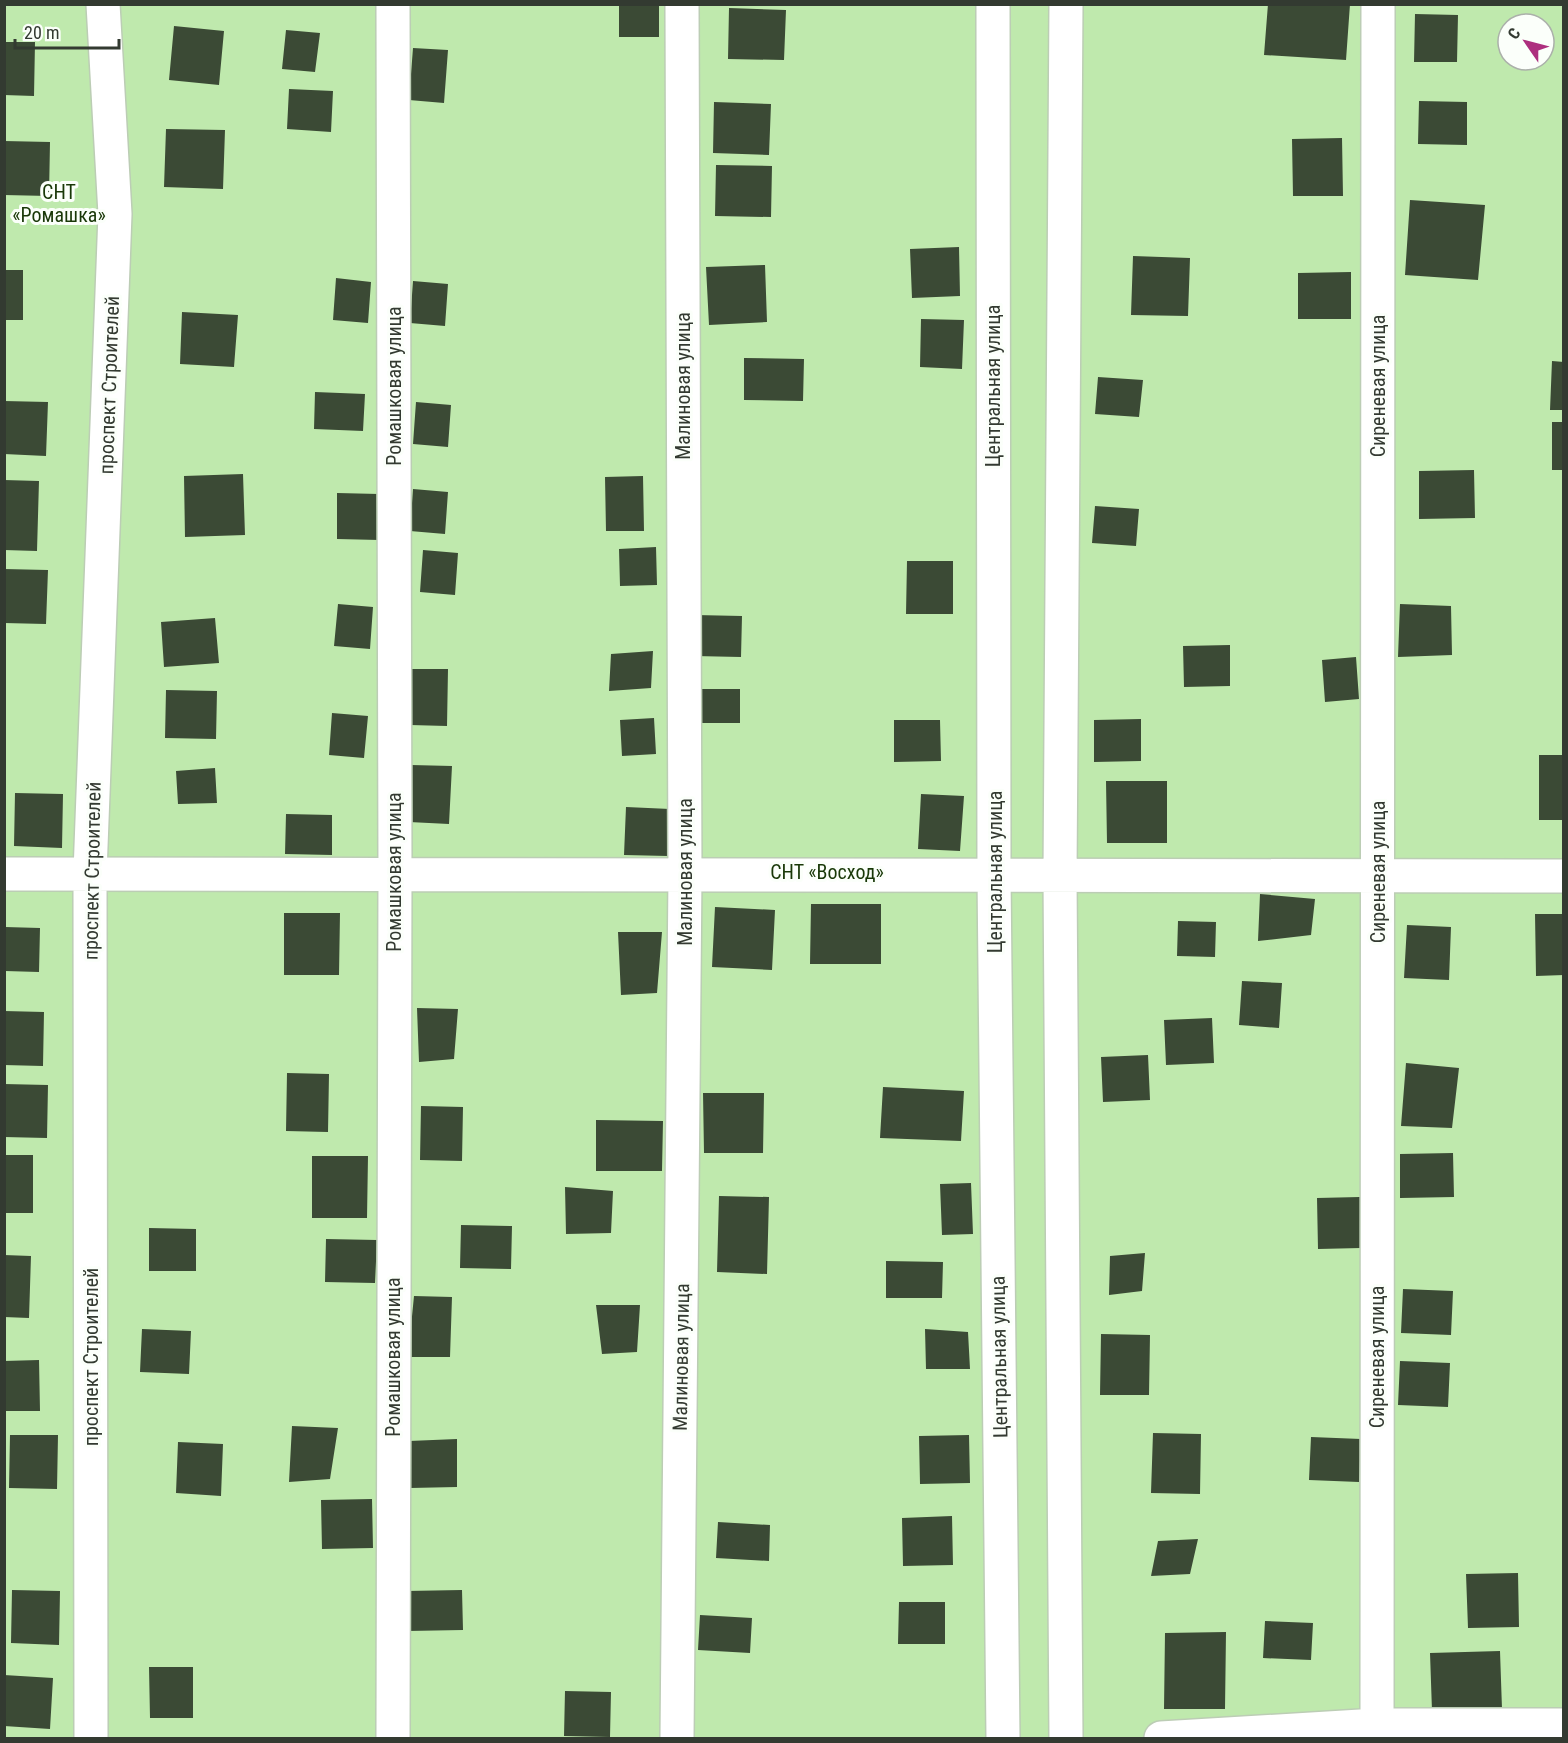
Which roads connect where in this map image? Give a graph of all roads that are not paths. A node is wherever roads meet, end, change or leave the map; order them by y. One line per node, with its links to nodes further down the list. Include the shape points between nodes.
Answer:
1 (103, 4): 7 (street, проспект Строителей, via 115,214)
2 (393, 4): 9 (street, Ромашковая улица)
3 (682, 4): 10 (street, Малиновая улица)
4 (993, 4): 11 (street, Центральная улица)
5 (1066, 4): 12 (street)
6 (1378, 4): 13 (street, Сиреневая улица)
7 (90, 873): 8 (street); 9 (street); 17 (street, проспект Строителей)
8 (4, 874)
9 (394, 874): 10 (street); 18 (street, Ромашковая улица)
10 (685, 875): 11 (street); 19 (street, Малиновая улица)
11 (994, 876): 12 (street); 20 (street, Центральная улица)
12 (1060, 876): 13 (street); 21 (street)
13 (1378, 876): 14 (street); 16 (street, Сиреневая улица)
14 (1563, 876)
15 (1563, 1725): 16 (street)
16 (1377, 1732): 22 (street)
17 (91, 1738)
18 (393, 1738)
19 (677, 1738)
20 (1003, 1738)
21 (1066, 1738)
22 (1161, 1738)

